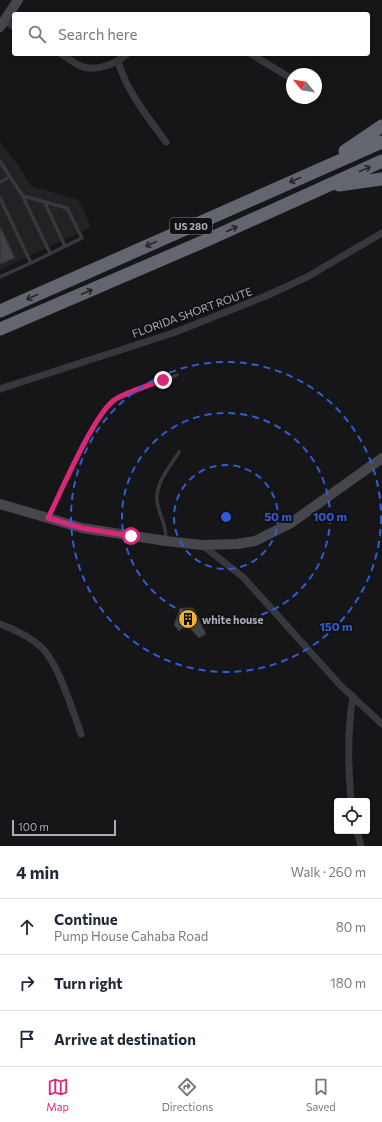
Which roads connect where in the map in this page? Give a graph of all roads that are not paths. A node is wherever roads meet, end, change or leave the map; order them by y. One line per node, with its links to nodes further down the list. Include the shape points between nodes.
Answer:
1 (18, 0): 2 (street)
2 (2, 24): 3 (street)
3 (12, 26)
4 (64, 56): 7 (street, via 83,67 102,67)
5 (125, 56): 7 (street)
6 (254, 56): 8 (street)
7 (118, 62): 10 (street, via 128,88)
8 (286, 75)
9 (382, 126): 14 (highway)
10 (166, 142)
11 (382, 142): 14 (highway, US 280)
12 (0, 161): 15 (lane)
13 (382, 161): 18 (highway, US 280, one-way to 13)
14 (317, 170): 27 (highway, US 280, one-way to 27)
15 (10, 177): 17 (lane); 19 (lane)
16 (382, 179): 18 (highway)
17 (0, 182)
18 (322, 188): 28 (highway, US 280, one-way to 18)
19 (22, 196): 21 (lane); 24 (lane)
20 (0, 198): 25 (lane)
21 (45, 202): 23 (lane); 23 (lane, via 67,208 82,238)
22 (382, 233): 30 (street, FLORIDA SHORT ROUTE, via 307,277 266,296 173,333)
23 (65, 246): 24 (lane)
24 (50, 253): 25 (lane)
25 (31, 263): 26 (lane)
26 (0, 276)
27 (0, 311)
28 (0, 329)
29 (178, 375): 34 (lane, via 116,400 108,406 85,444)
30 (0, 389)
31 (180, 452): 35 (lane, via 160,482 157,494 157,505 166,525)
32 (382, 458): 36 (street, via 291,523 255,541)
33 (0, 504): 34 (street)
34 (48, 518): 35 (street, via 82,528)
35 (166, 542): 36 (street)
36 (202, 545): 38 (street, via 243,576)
37 (0, 624): 40 (street, via 42,647 53,663)
38 (353, 696): 39 (street); 41 (street, via 349,716 348,768)
39 (382, 724)
40 (82, 734)
41 (351, 798)
42 (358, 834): 43 (street)
43 (361, 846)

